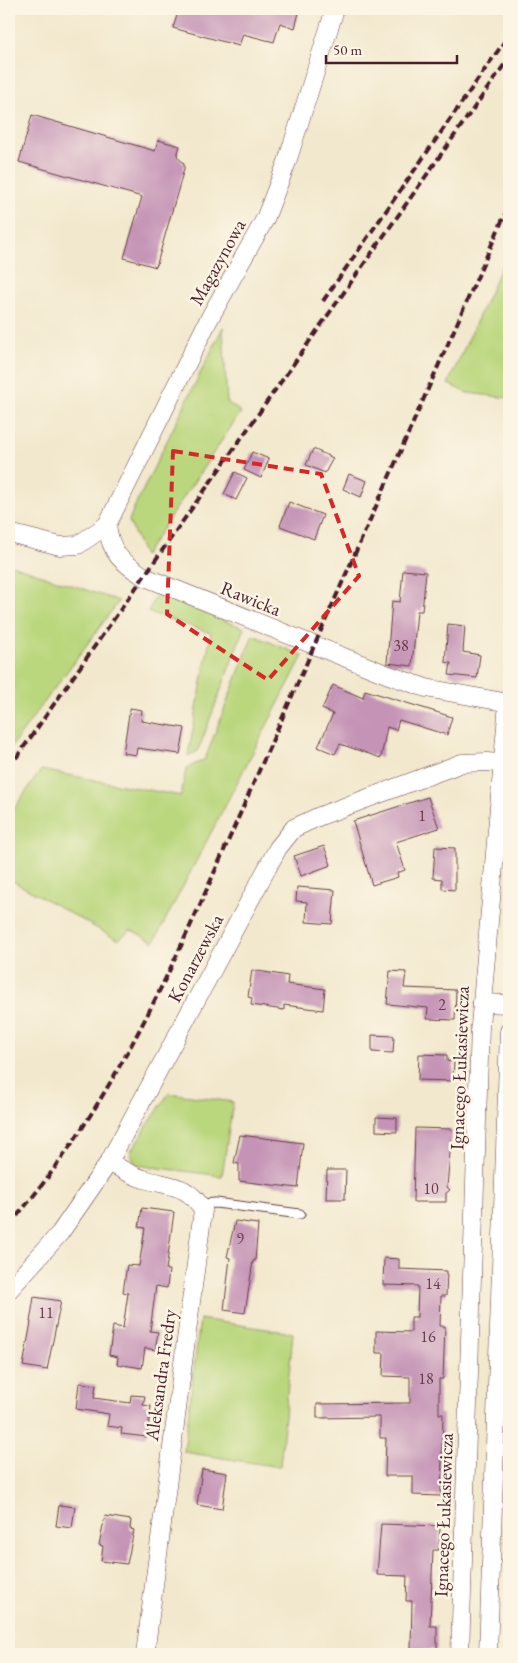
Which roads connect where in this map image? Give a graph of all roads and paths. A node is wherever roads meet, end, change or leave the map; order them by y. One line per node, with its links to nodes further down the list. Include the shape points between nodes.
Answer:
1 (335, 9): 2 (street, Magazynowa, via 287,162 265,219 208,320)
2 (107, 525): 3 (street, via 78,545 60,546); 4 (street, Rawicka, via 109,544 119,559 145,578 426,688)
3 (9, 534)
4 (508, 703): 5 (street, Ignacego Łukasiewicza)
5 (506, 764): 6 (street, Ignacego Łukasiewicza); 9 (street, Konarzewska, via 464,762 294,828 278,848)
6 (482, 1003): 7 (street); 13 (street, Ignacego Łukasiewicza)
7 (509, 1004)
8 (509, 1031): 14 (street)
9 (109, 1162): 10 (street, via 142,1179 181,1188 196,1197); 12 (street, Konarzewska, via 60,1233)
10 (200, 1204): 11 (lane, via 216,1203); 15 (street, Aleksandra Fredry, via 203,1210)
11 (300, 1214)
12 (9, 1290)
13 (468, 1376): 14 (street); 16 (street, Ignacego Łukasiewicza)
14 (503, 1379): 17 (street)
15 (145, 1654)
16 (460, 1654)
17 (488, 1654)

